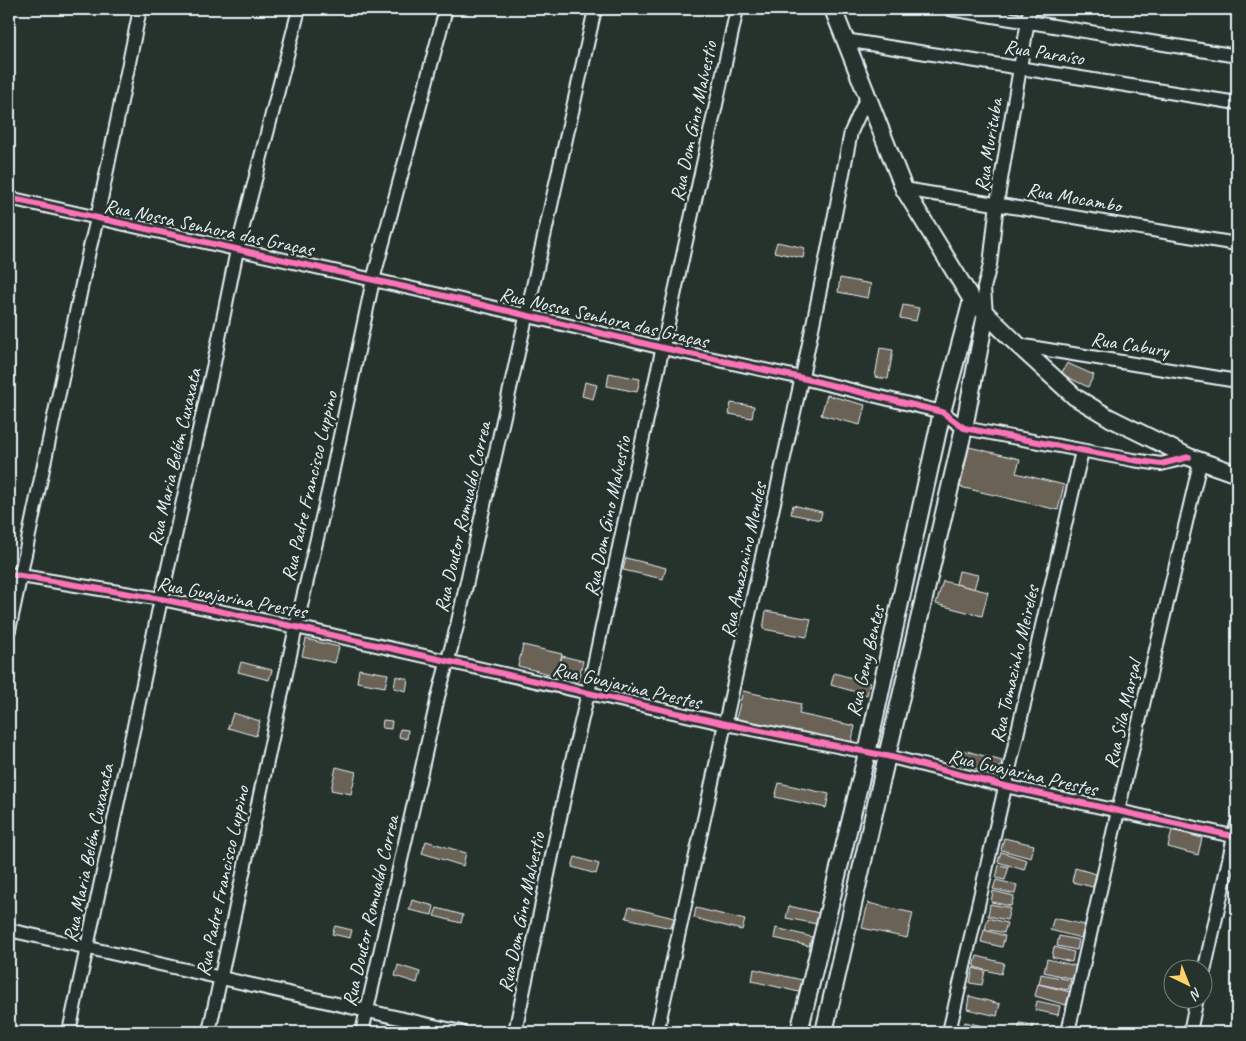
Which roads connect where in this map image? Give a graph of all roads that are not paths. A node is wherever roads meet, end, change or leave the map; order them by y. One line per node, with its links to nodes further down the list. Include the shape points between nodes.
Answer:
1 (140, 9): 17 (street)
2 (299, 9): 19 (street, Rua Maria Belém Cuxaxata)
3 (446, 9): 20 (street, Rua Padre Francisco Luppino)
4 (595, 9): 24 (street, Rua Doutor Romualdo Correa)
5 (737, 9): 26 (street, Rua Dom Gino Malvestio)
6 (834, 9): 9 (street)
7 (950, 9): 8 (street)
8 (1029, 15): 10 (street); 11 (street, Rua Murituba)
9 (845, 40): 11 (street, Rua Paraíso); 12 (street)
10 (1237, 56)
11 (1020, 67): 13 (street, Rua Paraíso); 16 (street, Rua Murituba)
12 (867, 97): 14 (street); 27 (street, Rua Amazonino Mendes, via 851,132)
13 (1237, 103)
14 (904, 189): 16 (street, Rua Mocambo); 22 (street)
15 (9, 198): 17 (street, Rua Nossa Senhora das Graças)
16 (997, 203): 18 (street, Rua Mocambo); 21 (street, Rua Murituba)
17 (97, 219): 19 (street, Rua Nossa Senhora das Graças); 34 (street)
18 (1237, 244)
19 (237, 250): 20 (street, Rua Nossa Senhora das Graças); 35 (street, Rua Maria Belém Cuxaxata)
20 (373, 280): 24 (street, Rua Nossa Senhora das Graças); 36 (street, Rua Padre Francisco Luppino)
21 (984, 288): 22 (street); 23 (street, Rua Murituba)
22 (972, 300): 23 (street); 29 (street, Rua Geny Bentes)
23 (986, 314): 25 (street); 30 (street)
24 (527, 316): 26 (street, Rua Nossa Senhora das Graças); 38 (street, Rua Doutor Romualdo Correa)
25 (1018, 345): 28 (street, Rua Cabury); 32 (street, via 1075,397)
26 (663, 348): 27 (street, Rua Nossa Senhora das Graças); 39 (street, Rua Dom Gino Malvestio)
27 (802, 378): 29 (street, Rua Nossa Senhora das Graças); 40 (street, Rua Amazonino Mendes)
28 (1237, 381)
29 (942, 412): 30 (street, Rua Nossa Senhora das Graças); 41 (street, Rua Geny Bentes)
30 (964, 428): 31 (street, Rua Nossa Senhora das Graças); 42 (street)
31 (1082, 451): 32 (street, Rua Nossa Senhora das Graças, via 1161,464); 43 (street, Rua Tomazinho Meireles)
32 (1194, 460): 33 (street); 44 (street, Rua Sila Marçal)
33 (1237, 474)
34 (14, 575): 35 (street, Rua Guajarina Prestes); 37 (street)
35 (161, 599): 36 (street, Rua Guajarina Prestes); 47 (street, Rua Maria Belém Cuxaxata)
36 (296, 626): 38 (street, Rua Guajarina Prestes); 49 (street, Rua Padre Francisco Luppino)
37 (9, 630)
38 (448, 661): 39 (street, Rua Guajarina Prestes); 51 (street, Rua Doutor Romualdo Correa)
39 (588, 693): 40 (street, Rua Guajarina Prestes); 56 (street, Rua Dom Gino Malvestio)
40 (726, 724): 41 (street, Rua Guajarina Prestes); 57 (street, Rua Amazonino Mendes)
41 (867, 753): 42 (street, Rua Guajarina Prestes); 58 (street, Rua Geny Bentes)
42 (887, 756): 43 (street, Rua Guajarina Prestes); 59 (street)
43 (1005, 786): 44 (street, Rua Guajarina Prestes); 60 (street, Rua Tomazinho Meireles)
44 (1118, 811): 45 (street, Rua Guajarina Prestes); 61 (street, Rua Sila Marçal)
45 (1236, 832): 48 (street)
46 (9, 930): 47 (street)
47 (87, 948): 49 (street); 52 (street, Rua Maria Belém Cuxaxata)
48 (1207, 958)
49 (220, 979): 51 (street); 53 (street, Rua Padre Francisco Luppino)
50 (1195, 1008): 62 (street)
51 (367, 1011): 54 (street, Rua Doutor Romualdo Correa); 55 (street)
52 (68, 1032)
53 (209, 1032)
54 (362, 1032)
55 (461, 1032)
56 (515, 1032)
57 (657, 1032)
58 (799, 1032)
59 (824, 1032)
60 (949, 1032)
61 (1068, 1032)
62 (1190, 1032)

